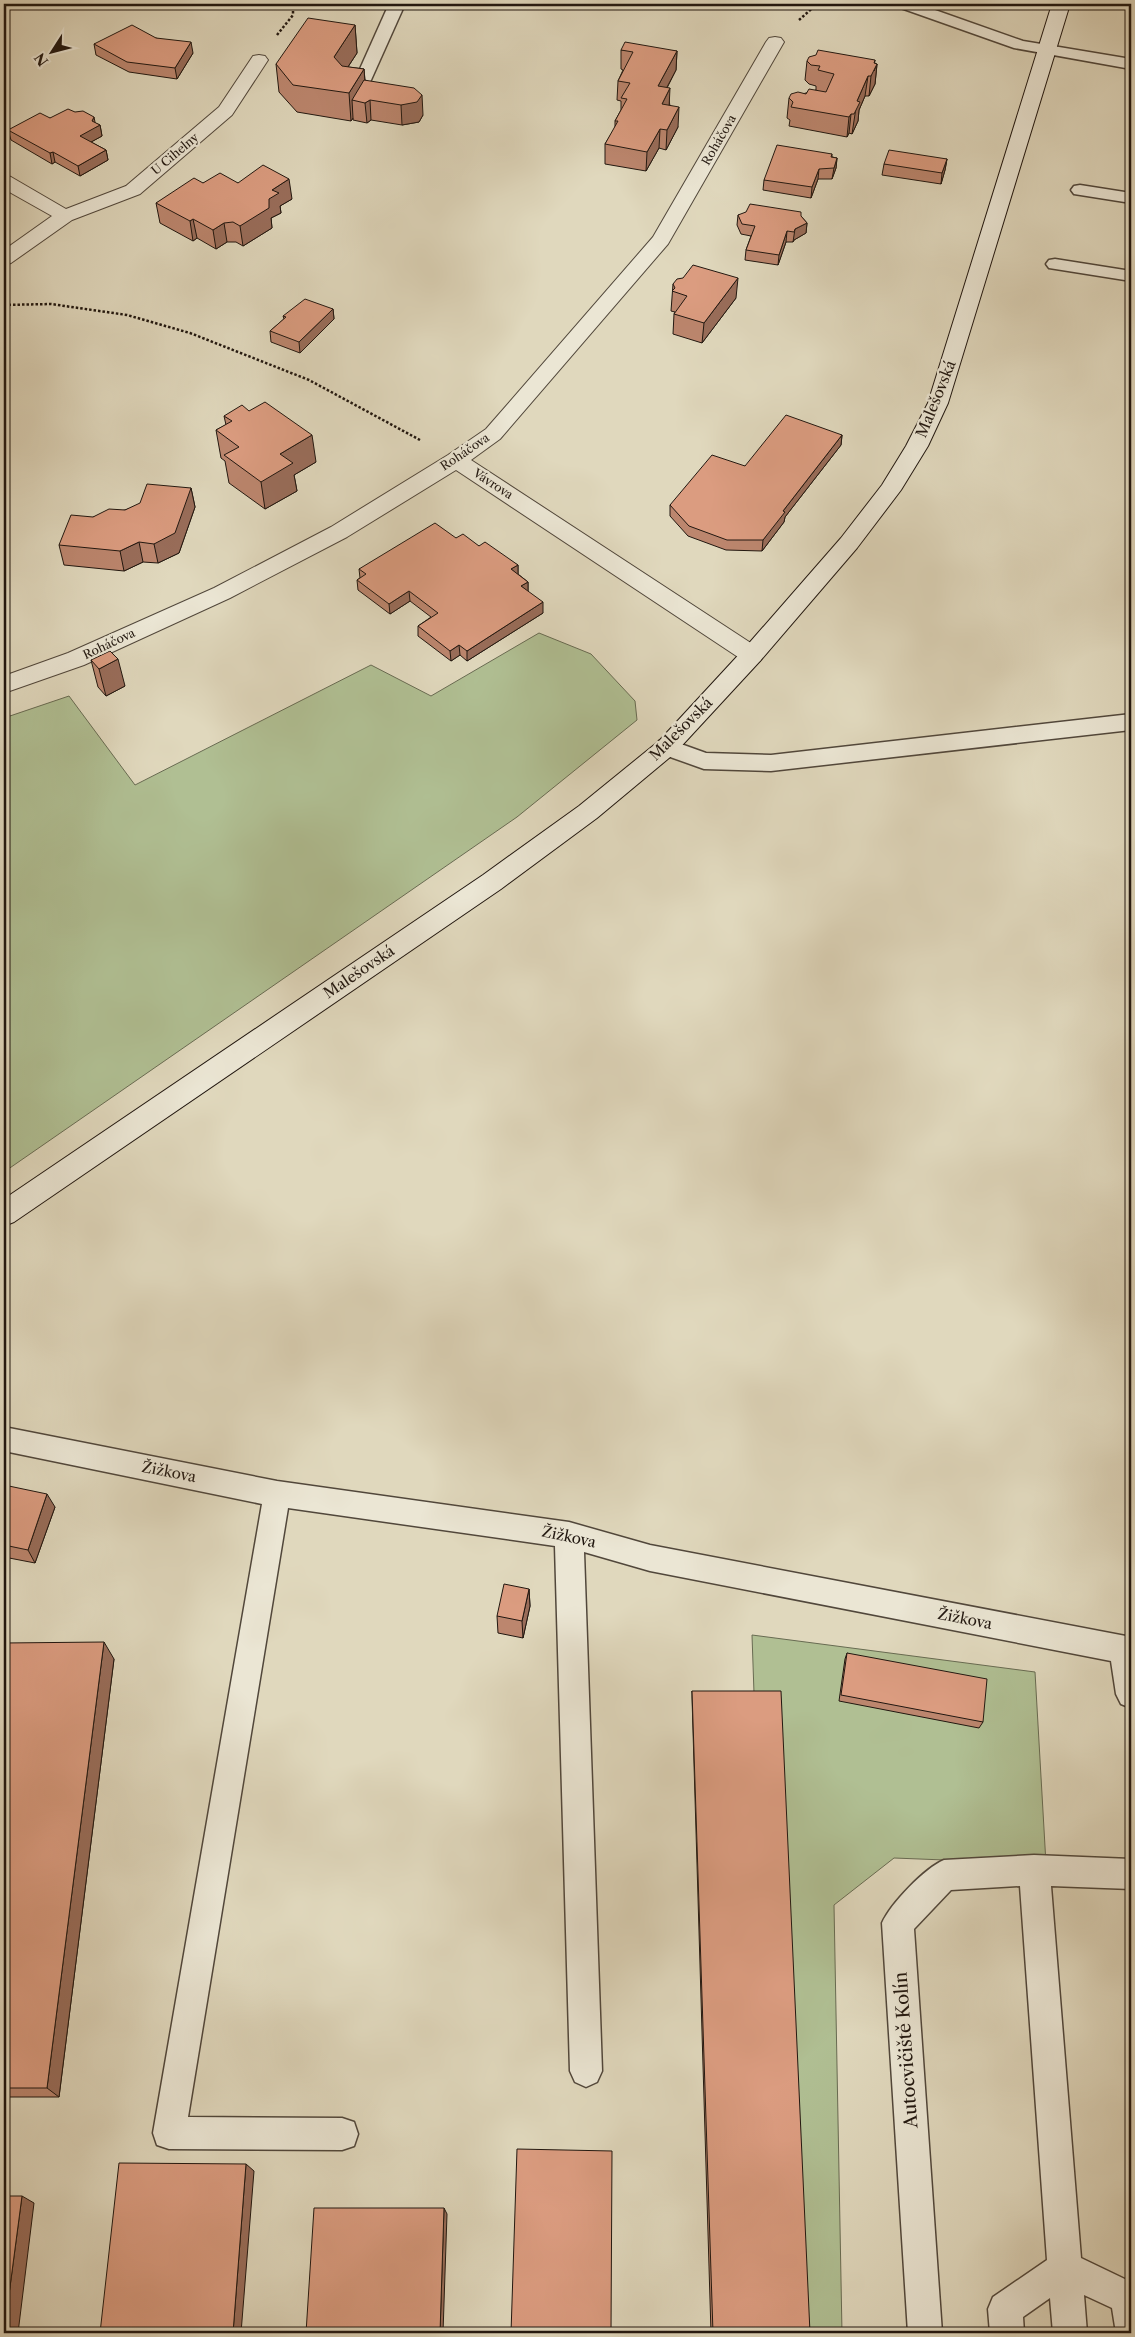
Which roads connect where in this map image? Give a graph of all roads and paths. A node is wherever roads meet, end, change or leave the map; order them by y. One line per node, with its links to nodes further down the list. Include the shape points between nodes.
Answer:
1 (397, 4): 8 (lane)
2 (904, 4): 5 (lane, via 1002,39)
3 (1061, 4): 5 (street, Malešovská)
4 (775, 42): 17 (street, Roháčova, via 661,240 492,434)
5 (1046, 50): 7 (lane); 18 (street, Malešovská, via 946,378 917,446 890,490 849,542)
6 (259, 60): 12 (street, U Cihelny, via 226,111 133,190)
7 (1131, 64)
8 (363, 80)
9 (4, 181): 12 (street)
10 (1080, 190): 11 (lane)
11 (1131, 198)
12 (65, 216): 13 (street, U Cihelny)
13 (4, 259)
14 (1055, 264): 15 (lane)
15 (1131, 276)
16 (4, 305): 17 (path, Vávrova, via 51,304 127,315 190,332 309,380)
17 (456, 460): 18 (street, Vávrova); 19 (street, Roháčova, via 339,532 222,593 76,659)
18 (752, 655): 21 (street, Malešovská)
19 (4, 686)
20 (1131, 722): 21 (lane, via 771,764 704,761)
21 (667, 747): 22 (street, Malešovská, via 588,812 492,882)
22 (4, 1214)
23 (4, 1439): 24 (lane, Žižkova)
24 (277, 1494): 25 (lane, Žižkova); 31 (lane, via 169,2133)
25 (569, 1535): 26 (lane, Žižkova, via 650,1558); 30 (lane)
26 (1128, 1650): 27 (lane)
27 (1131, 1694)
28 (1034, 1870): 29 (lane, Autocvičiště Kolín); 32 (lane); 34 (lane, Autocvičiště Kolín, via 944,1875 898,1923)
29 (1131, 1874)
30 (586, 2071)
31 (342, 2134)
32 (1065, 2268): 33 (lane, via 1128,2298); 35 (lane, via 1005,2309); 36 (lane)
33 (1131, 2329)
34 (925, 2333)
35 (1007, 2333)
36 (1070, 2333)

